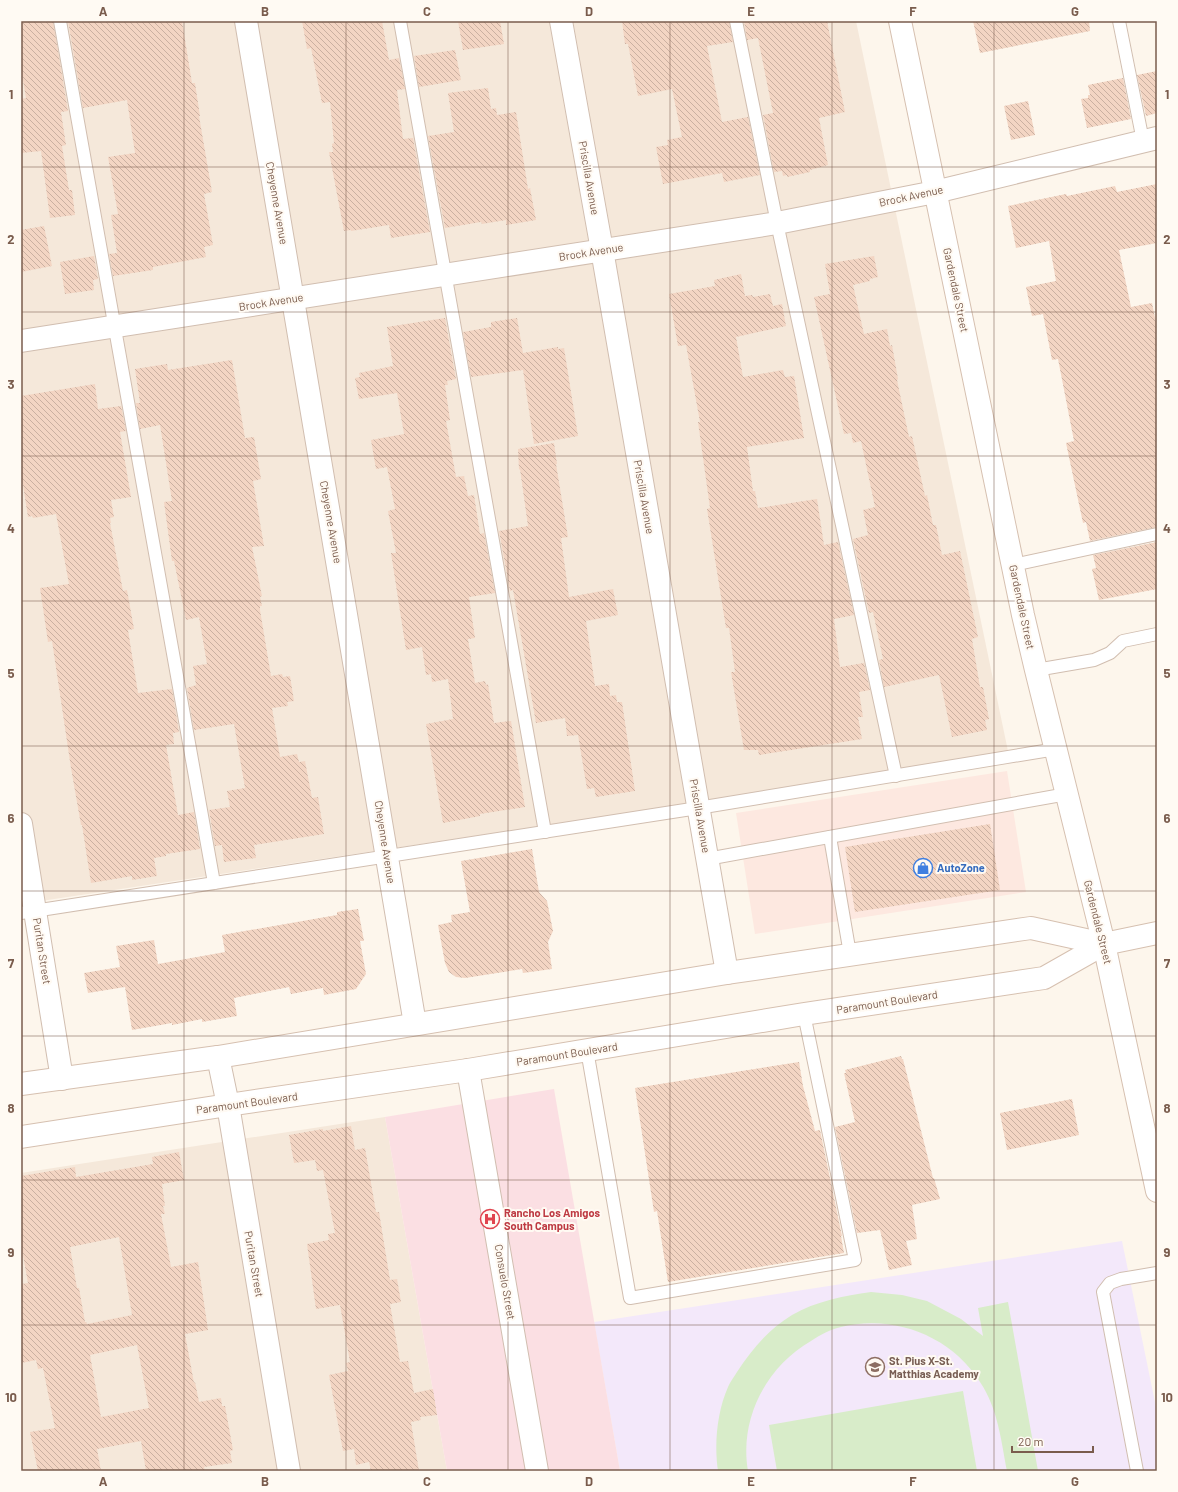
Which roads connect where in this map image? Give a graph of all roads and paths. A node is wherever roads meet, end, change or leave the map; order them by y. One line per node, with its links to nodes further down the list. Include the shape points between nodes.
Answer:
1 (60, 21): 14 (lane)
2 (246, 21): 13 (street, Cheyenne Avenue)
3 (400, 21): 12 (lane)
4 (561, 21): 11 (street, Priscilla Avenue)
5 (736, 21): 10 (lane)
6 (900, 21): 9 (street, Gardendale Street)
7 (1119, 21): 8 (lane)
8 (1150, 139): 9 (street, Brock Avenue)
9 (935, 192): 10 (street, Brock Avenue); 17 (street, Gardendale Street)
10 (777, 223): 11 (street, Brock Avenue); 21 (lane)
11 (602, 250): 12 (street, Brock Avenue); 23 (street, Priscilla Avenue)
12 (444, 275): 13 (street, Brock Avenue); 25 (lane)
13 (294, 299): 14 (street, Brock Avenue); 27 (street, Cheyenne Avenue)
14 (114, 326): 15 (street, Brock Avenue); 29 (lane)
15 (21, 341)
16 (1157, 534): 17 (lane)
17 (1013, 566): 19 (street, Gardendale Street)
18 (1157, 634): 19 (lane, via 1122,641 1110,653 1094,660)
19 (1036, 670): 20 (street, Gardendale Street)
20 (1056, 749): 21 (lane); 22 (street, Gardendale Street)
21 (896, 776): 23 (lane)
22 (1066, 794): 26 (lane); 32 (street, Gardendale Street)
23 (698, 808): 25 (lane); 28 (street, Priscilla Avenue)
24 (21, 824): 30 (street, Puritan Street)
25 (545, 832): 27 (lane)
26 (830, 837): 28 (lane); 33 (lane)
27 (388, 857): 29 (lane); 36 (street, Cheyenne Avenue)
28 (707, 859): 34 (street, Priscilla Avenue)
29 (214, 883): 30 (lane)
30 (28, 912): 40 (street, Puritan Street)
31 (1157, 933): 32 (street, Paramount Boulevard)
32 (1104, 944): 33 (street, Paramount Boulevard, via 1031,928); 35 (street, Paramount Boulevard, via 1044,978); 44 (street, Gardendale Street)
33 (850, 954): 34 (street, Paramount Boulevard)
34 (727, 973): 36 (street, Paramount Boulevard)
35 (804, 1014): 37 (street, Paramount Boulevard); 37 (lane, via 855,1260 630,1298)
36 (415, 1024): 38 (street, Paramount Boulevard)
37 (587, 1050): 39 (street, Paramount Boulevard)
38 (218, 1057): 40 (street, Paramount Boulevard); 42 (street, Puritan Street)
39 (468, 1070): 42 (street, Paramount Boulevard); 48 (street, Consuelo Street)
40 (62, 1078): 41 (street, Paramount Boulevard)
41 (21, 1084)
42 (228, 1105): 43 (street, Paramount Boulevard); 47 (street, Puritan Street)
43 (21, 1138)
44 (1152, 1143): 45 (street, Gardendale Street)
45 (1157, 1190)
46 (1157, 1273): 49 (lane, via 1122,1278 1110,1283 1103,1292)
47 (289, 1471)
48 (537, 1471)
49 (1137, 1471)

